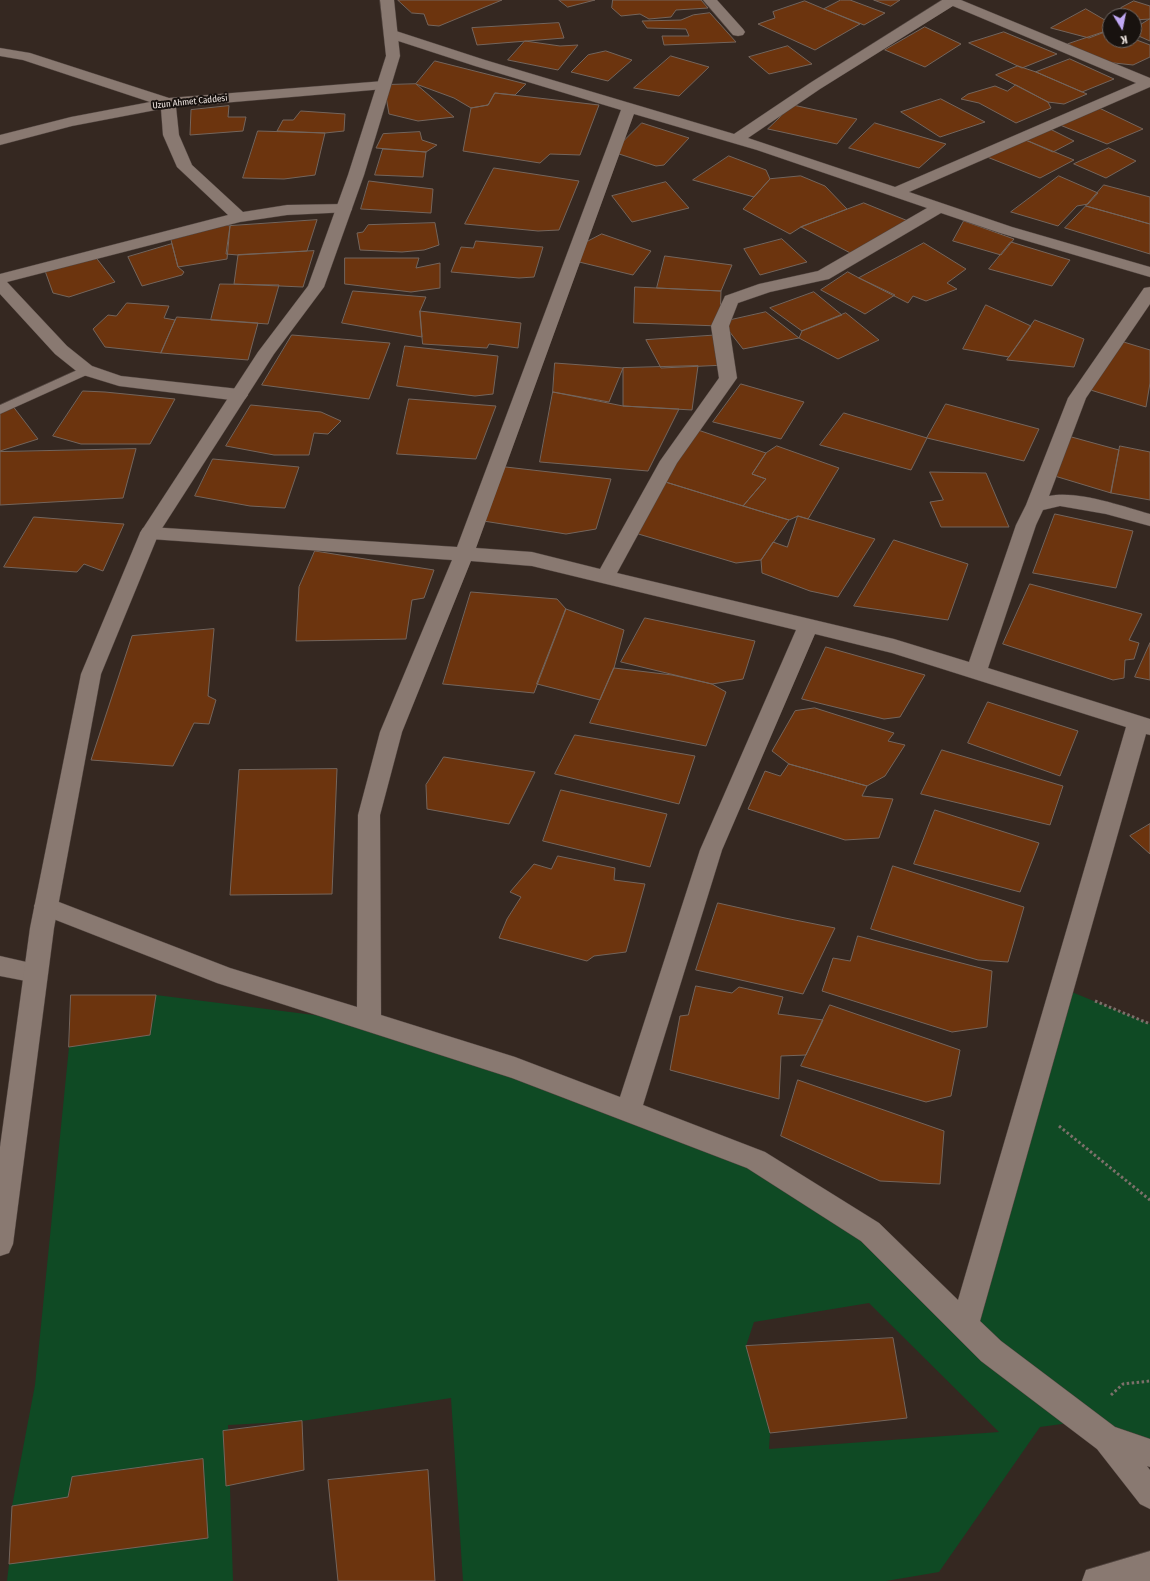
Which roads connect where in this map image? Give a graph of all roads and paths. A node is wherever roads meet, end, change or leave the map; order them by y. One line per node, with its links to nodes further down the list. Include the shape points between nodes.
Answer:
1 (387, 0): 5 (street)
2 (710, 0): 4 (street)
3 (950, 1): 7 (street); 11 (street, via 815,86)
4 (738, 32)
5 (391, 34): 8 (street, via 393,56); 10 (street)
6 (0, 52): 9 (street, via 25,56)
7 (1149, 83): 13 (street)
8 (384, 85): 9 (street, Uzun Ahmet Caddesi); 15 (street)
9 (168, 103): 12 (street, Uzun Ahmet Caddesi, via 71,122); 16 (street, via 171,135 185,167)
10 (629, 107): 11 (street); 27 (street)
11 (737, 139): 13 (street)
12 (0, 140)
13 (896, 192): 14 (street)
14 (941, 207): 17 (street, via 1006,230); 28 (street, via 823,275 765,288 731,300 720,326 728,378 669,461)
15 (344, 209): 16 (street, via 287,210); 22 (street, via 316,287 267,352)
16 (239, 217): 18 (street)
17 (1150, 272)
18 (0, 279)
19 (0, 284): 21 (street, via 61,350)
20 (1150, 292): 24 (street, via 1078,398)
21 (86, 370): 22 (street, via 119,381); 23 (lane)
22 (239, 395): 26 (street)
23 (0, 410)
24 (1036, 505): 25 (street, via 1060,500 1106,508); 30 (street, via 1026,524)
25 (1150, 520)
26 (150, 533): 27 (street); 32 (street, via 92,674)
27 (464, 554): 28 (street, via 532,559); 36 (street, via 391,732 369,815)
28 (605, 577): 29 (street)
29 (808, 626): 30 (street, via 894,646); 39 (street, via 711,850)
30 (976, 672): 31 (street)
31 (1144, 725): 35 (street)
32 (46, 906): 34 (street); 36 (street, via 225,976)
33 (0, 966): 34 (street)
34 (36, 973): 41 (street)
35 (1062, 988): 37 (path); 38 (street)
36 (369, 1022): 39 (street, via 515,1068)
37 (1150, 1024)
38 (1029, 1101): 40 (path); 42 (street)
39 (628, 1112): 42 (street, via 756,1160 864,1228)
40 (1150, 1200)
41 (0, 1244)
42 (965, 1325): 43 (street, via 991,1350)
43 (1108, 1439): 44 (street); 45 (street)
44 (1150, 1453)
45 (1150, 1494)
46 (1150, 1566): 47 (street)
47 (1097, 1581)

